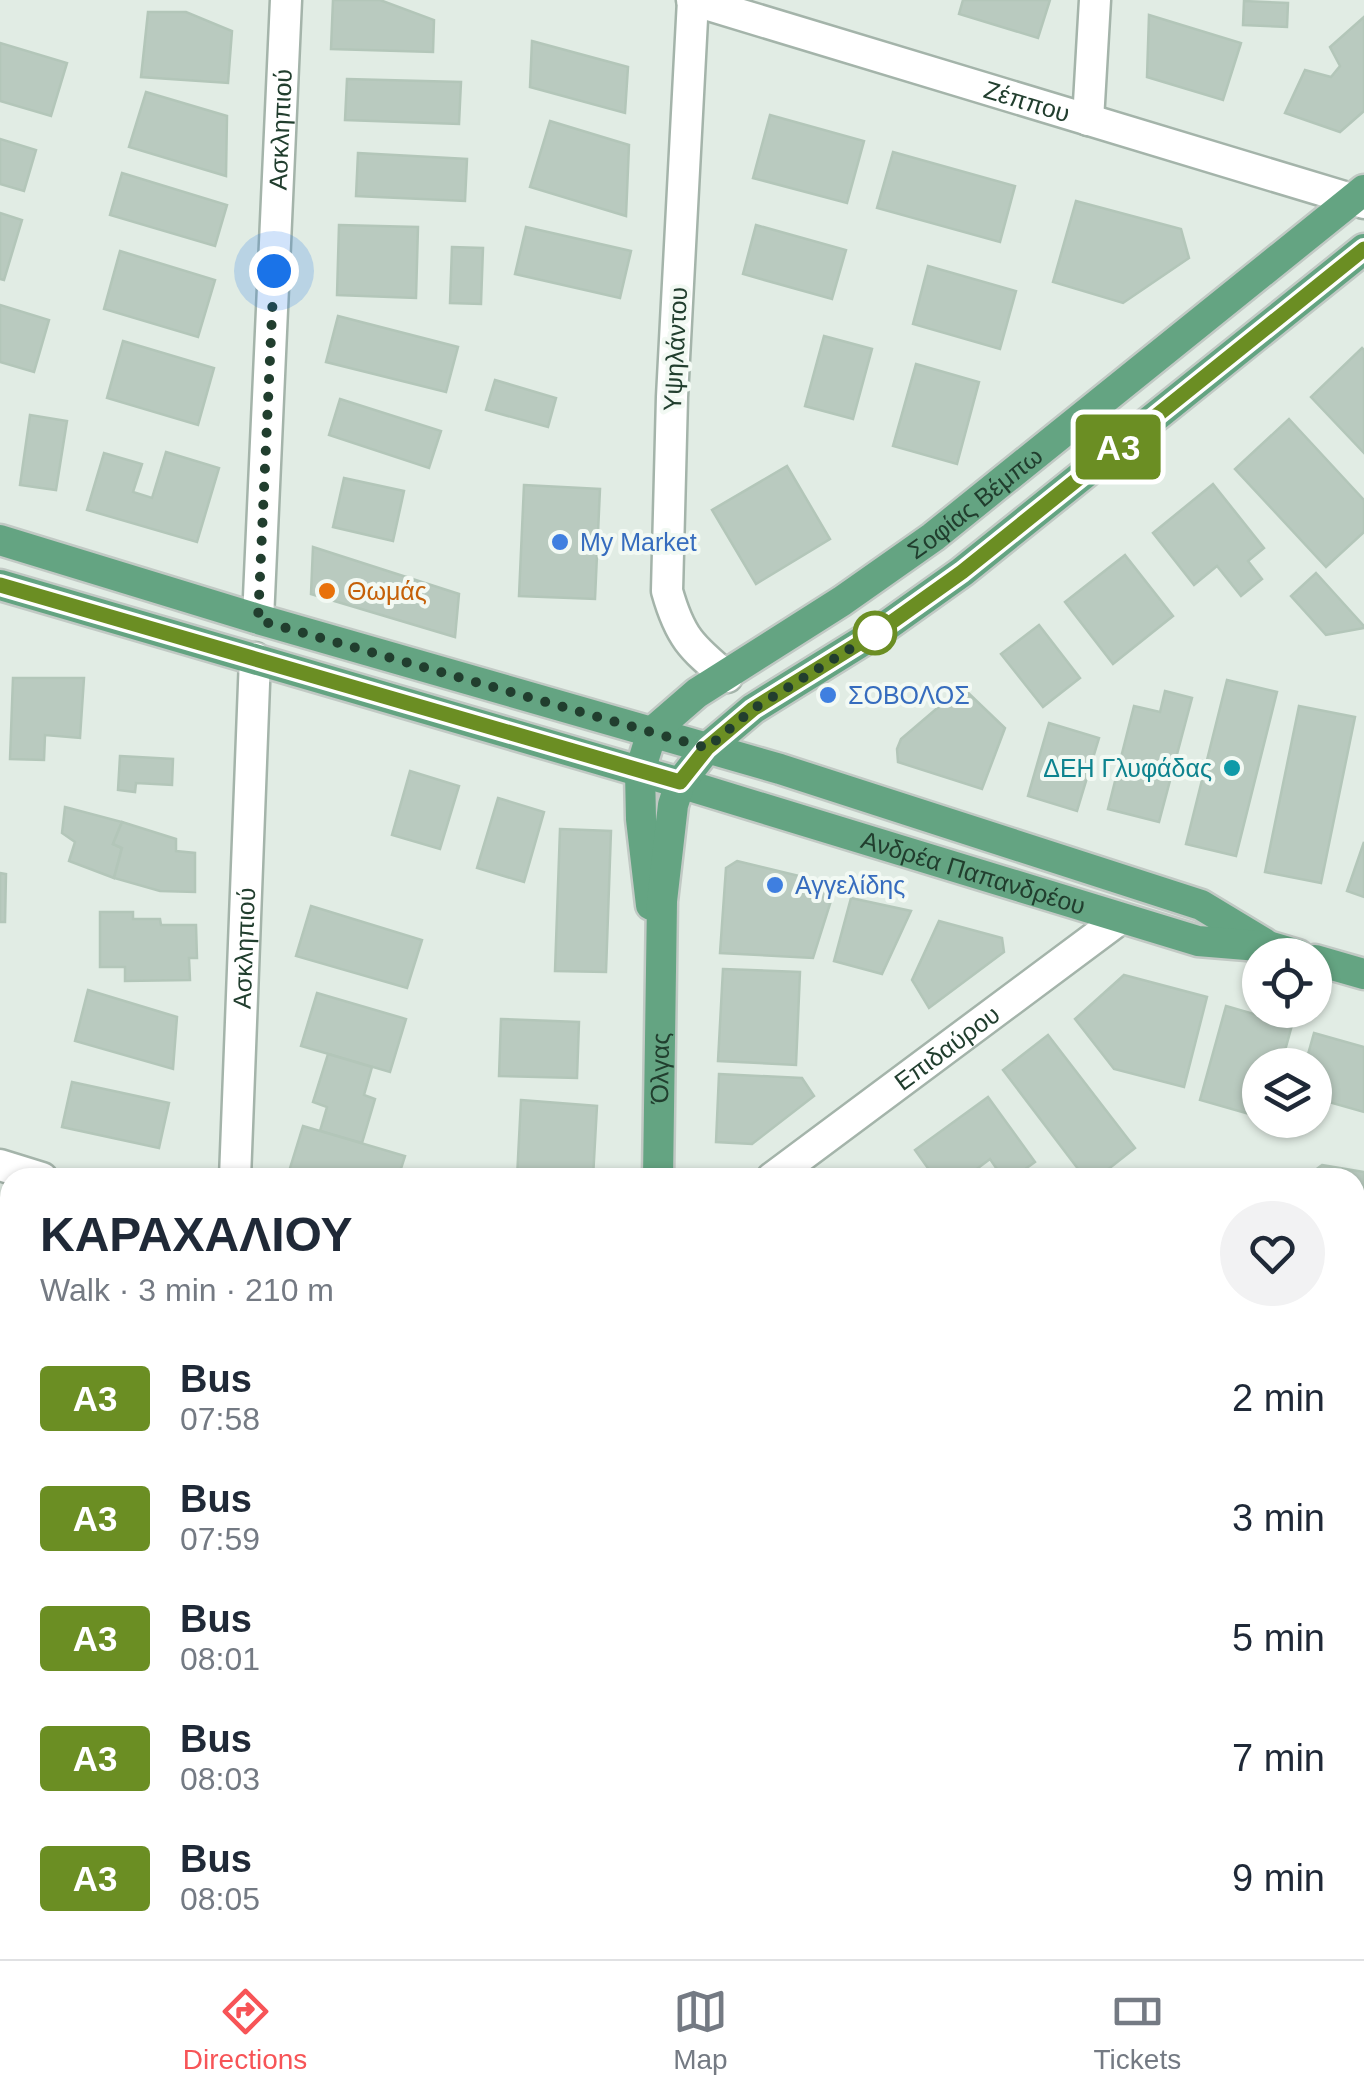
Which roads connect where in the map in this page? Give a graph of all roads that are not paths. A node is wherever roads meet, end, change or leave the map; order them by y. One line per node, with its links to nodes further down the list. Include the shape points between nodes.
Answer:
1 (286, 0): 9 (street, Ασκληπιού)
2 (692, 0): 4 (street, Ζέππου); 11 (street, Υψηλάντου, via 668,591 690,647)
3 (1096, 0): 4 (street)
4 (1088, 120): 5 (street, Ζέππου)
5 (1360, 197): 11 (main road, Σοφίας Βέμπω, via 933,538)
6 (1364, 250): 13 (main road, Σοφίας Βέμπω, via 962,572 753,709)
7 (0, 540): 9 (main road)
8 (0, 585): 10 (main road)
9 (258, 620): 12 (main road)
10 (255, 658): 14 (main road); 22 (street, Ασκληπιού)
11 (726, 676): 12 (main road, Σοφίας Βέμπω)
12 (652, 732): 13 (main road, Ανδρέα Παπανδρέου); 14 (main road)
13 (707, 748): 15 (main road, Σοφίας Βέμπω); 17 (main road, Ανδρέα Παπανδρέου, via 1201,905)
14 (640, 771): 15 (main road, Ανδρέα Παπανδρέου); 19 (main road, Όλγας, via 644,866)
15 (680, 782): 16 (main road, Ανδρέα Παπανδρέου); 19 (main road, Όλγας, via 662,900)
16 (1121, 918): 18 (main road, Ανδρέα Παπανδρέου); 24 (street, Επιδαύρου)
17 (1261, 938)
18 (1242, 946)
19 (664, 960): 23 (main road, Όλγας)
20 (1332, 965): 21 (main road)
21 (1364, 974)
22 (235, 1168)
23 (658, 1168)
24 (785, 1168)

